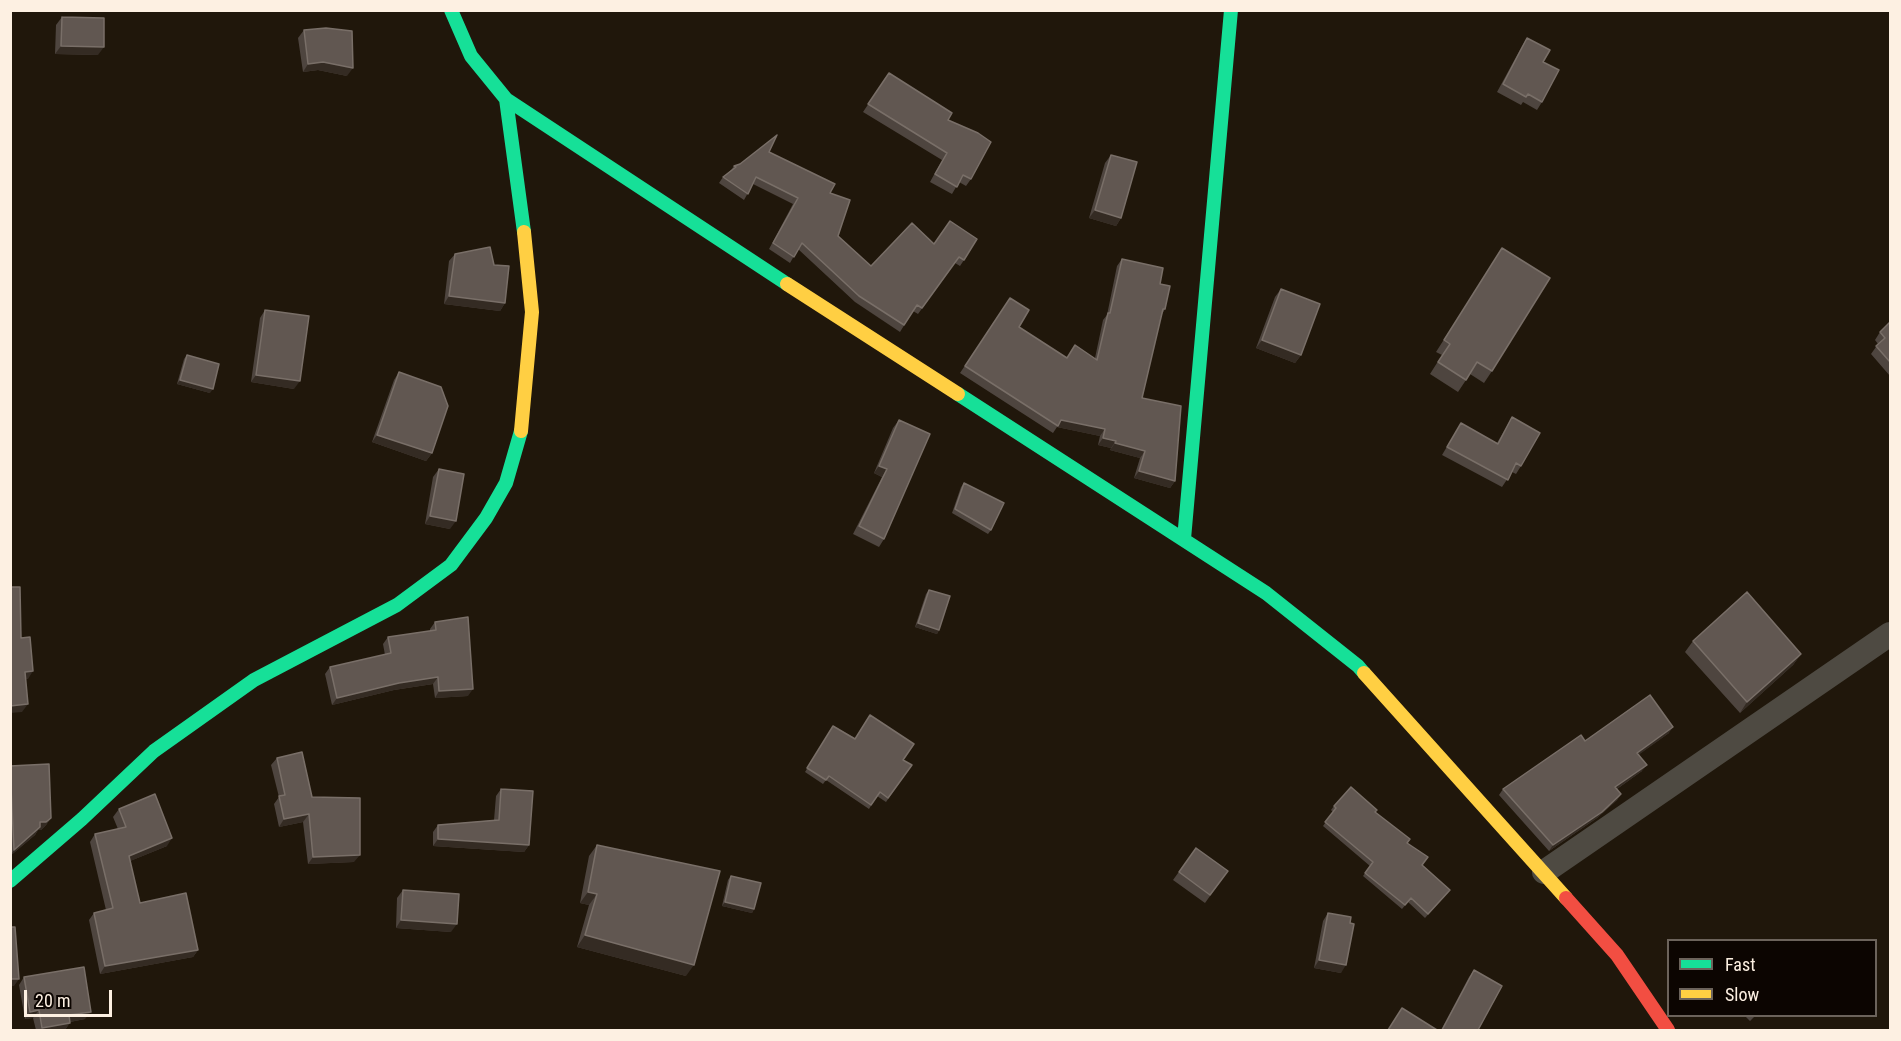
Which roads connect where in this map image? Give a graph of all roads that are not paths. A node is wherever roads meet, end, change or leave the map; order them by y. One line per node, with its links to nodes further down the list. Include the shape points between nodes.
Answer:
1 (452, 10): 3 (street, via 471,56)
2 (1231, 10): 4 (street)
3 (506, 99): 4 (street); 7 (street, via 532,312 521,433 506,483 486,518 452,565 397,605 254,680 163,745)
4 (1184, 539): 6 (street, via 1266,593 1358,666)
5 (1890, 634): 6 (street)
6 (1544, 872): 8 (street, via 1617,956)
7 (10, 881)
8 (1668, 1030)

